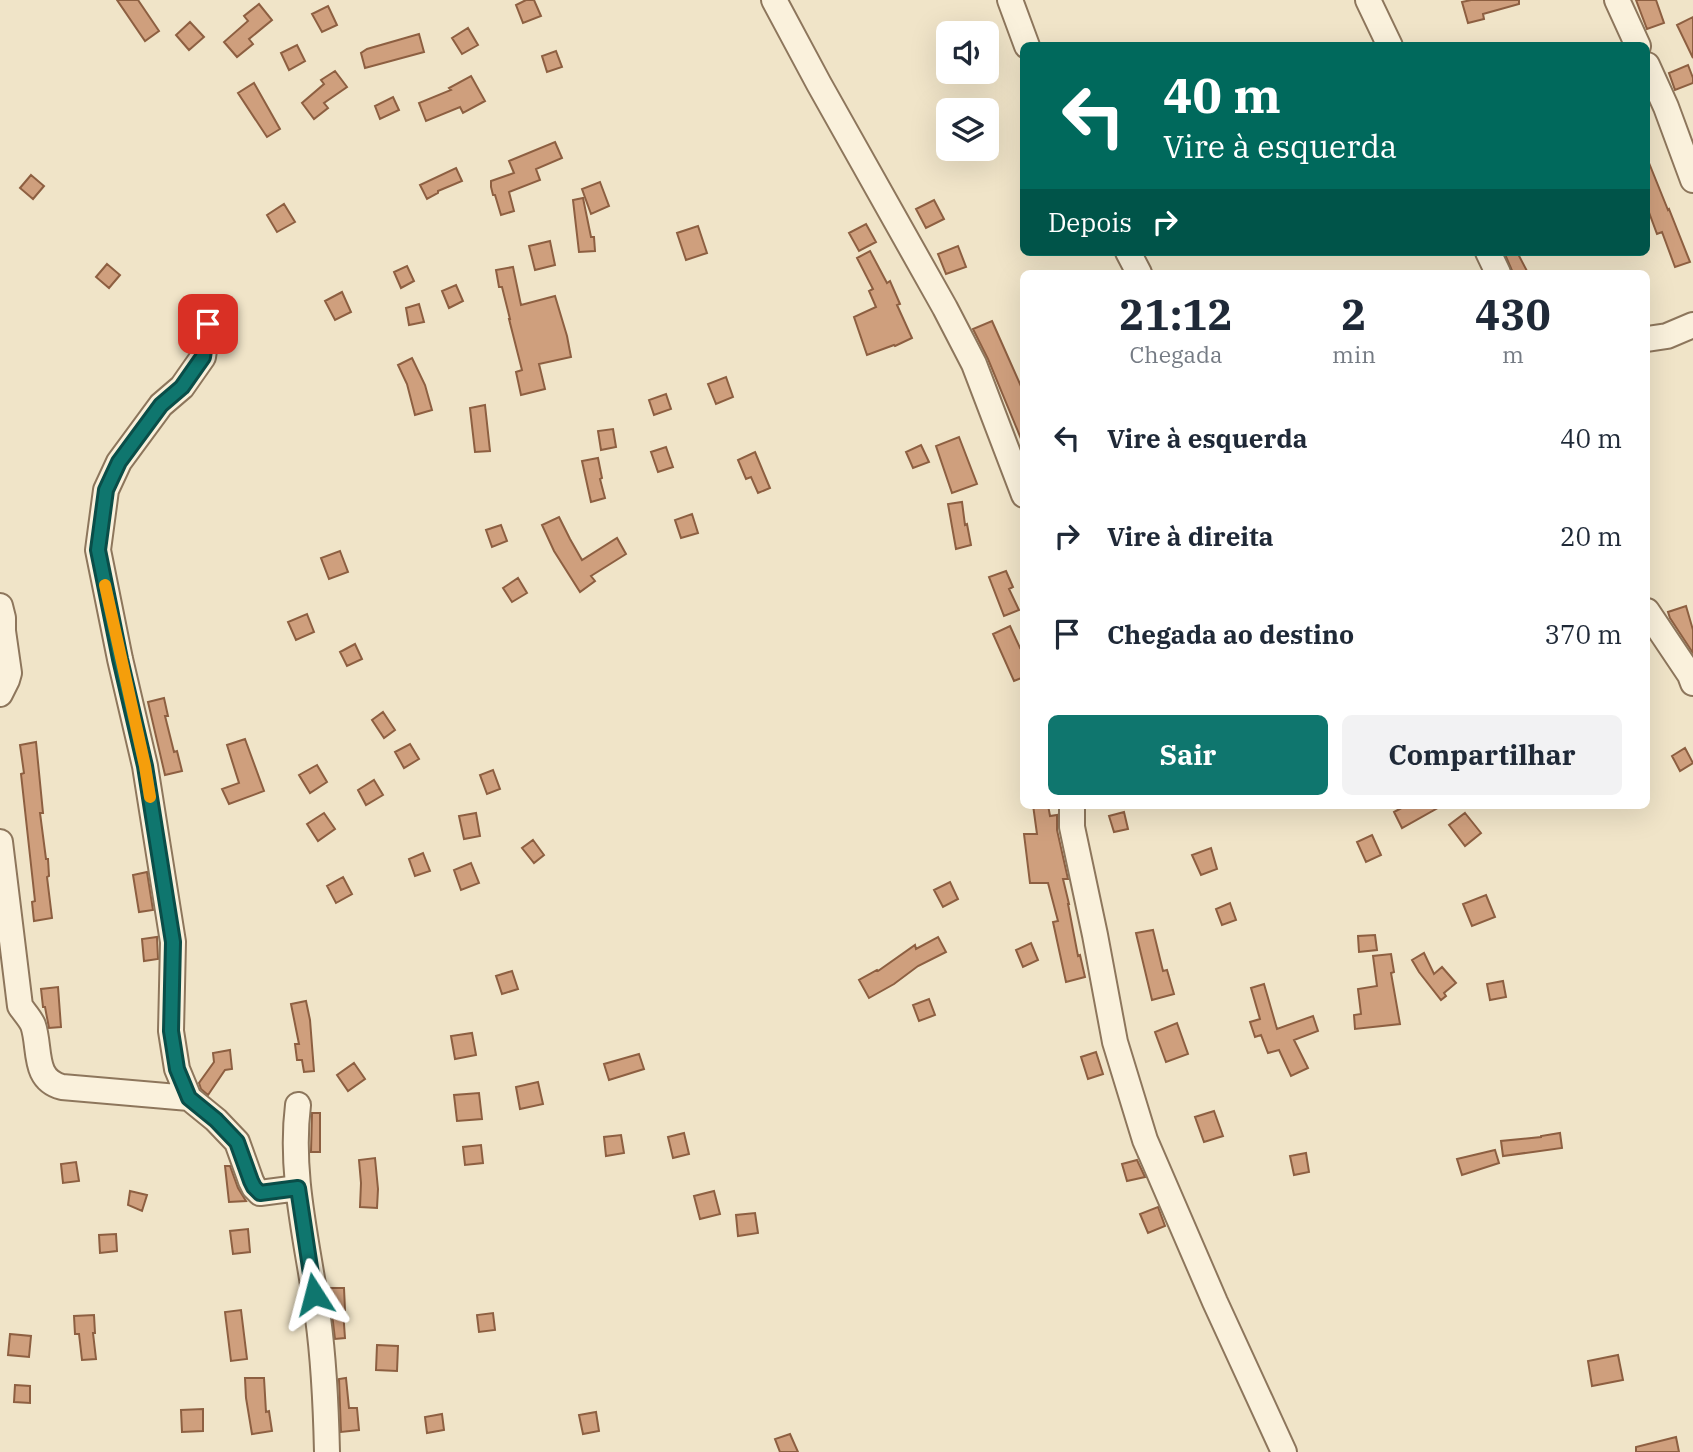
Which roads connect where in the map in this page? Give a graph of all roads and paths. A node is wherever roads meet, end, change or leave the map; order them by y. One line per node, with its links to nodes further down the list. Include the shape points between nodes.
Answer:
1 (774, 0): 14 (street, via 974,364)
2 (1010, 0): 5 (street)
3 (1368, 0): 6 (street)
4 (1617, 0): 7 (street)
5 (1026, 42)
6 (1388, 42)
7 (1636, 42)
8 (1650, 72): 9 (street)
9 (1686, 138): 10 (street)
10 (1693, 180)
11 (208, 324): 21 (street, via 203,357 119,462 106,490 98,550 145,766 173,942 171,1031 177,1069)
12 (1693, 324): 13 (street)
13 (1650, 339)
14 (1020, 485)
15 (0, 606): 18 (street, via 9,673)
16 (1650, 615): 17 (street)
17 (1693, 683)
18 (0, 694)
19 (1072, 809): 25 (street, via 1115,1042 1145,1140)
20 (0, 842): 21 (street, via 20,1006 32,1022 47,1080 62,1087)
21 (189, 1098): 23 (street, via 237,1142 260,1193)
22 (298, 1105): 23 (street)
23 (298, 1188): 24 (street, via 318,1320)
24 (327, 1452)
25 (1284, 1452)

